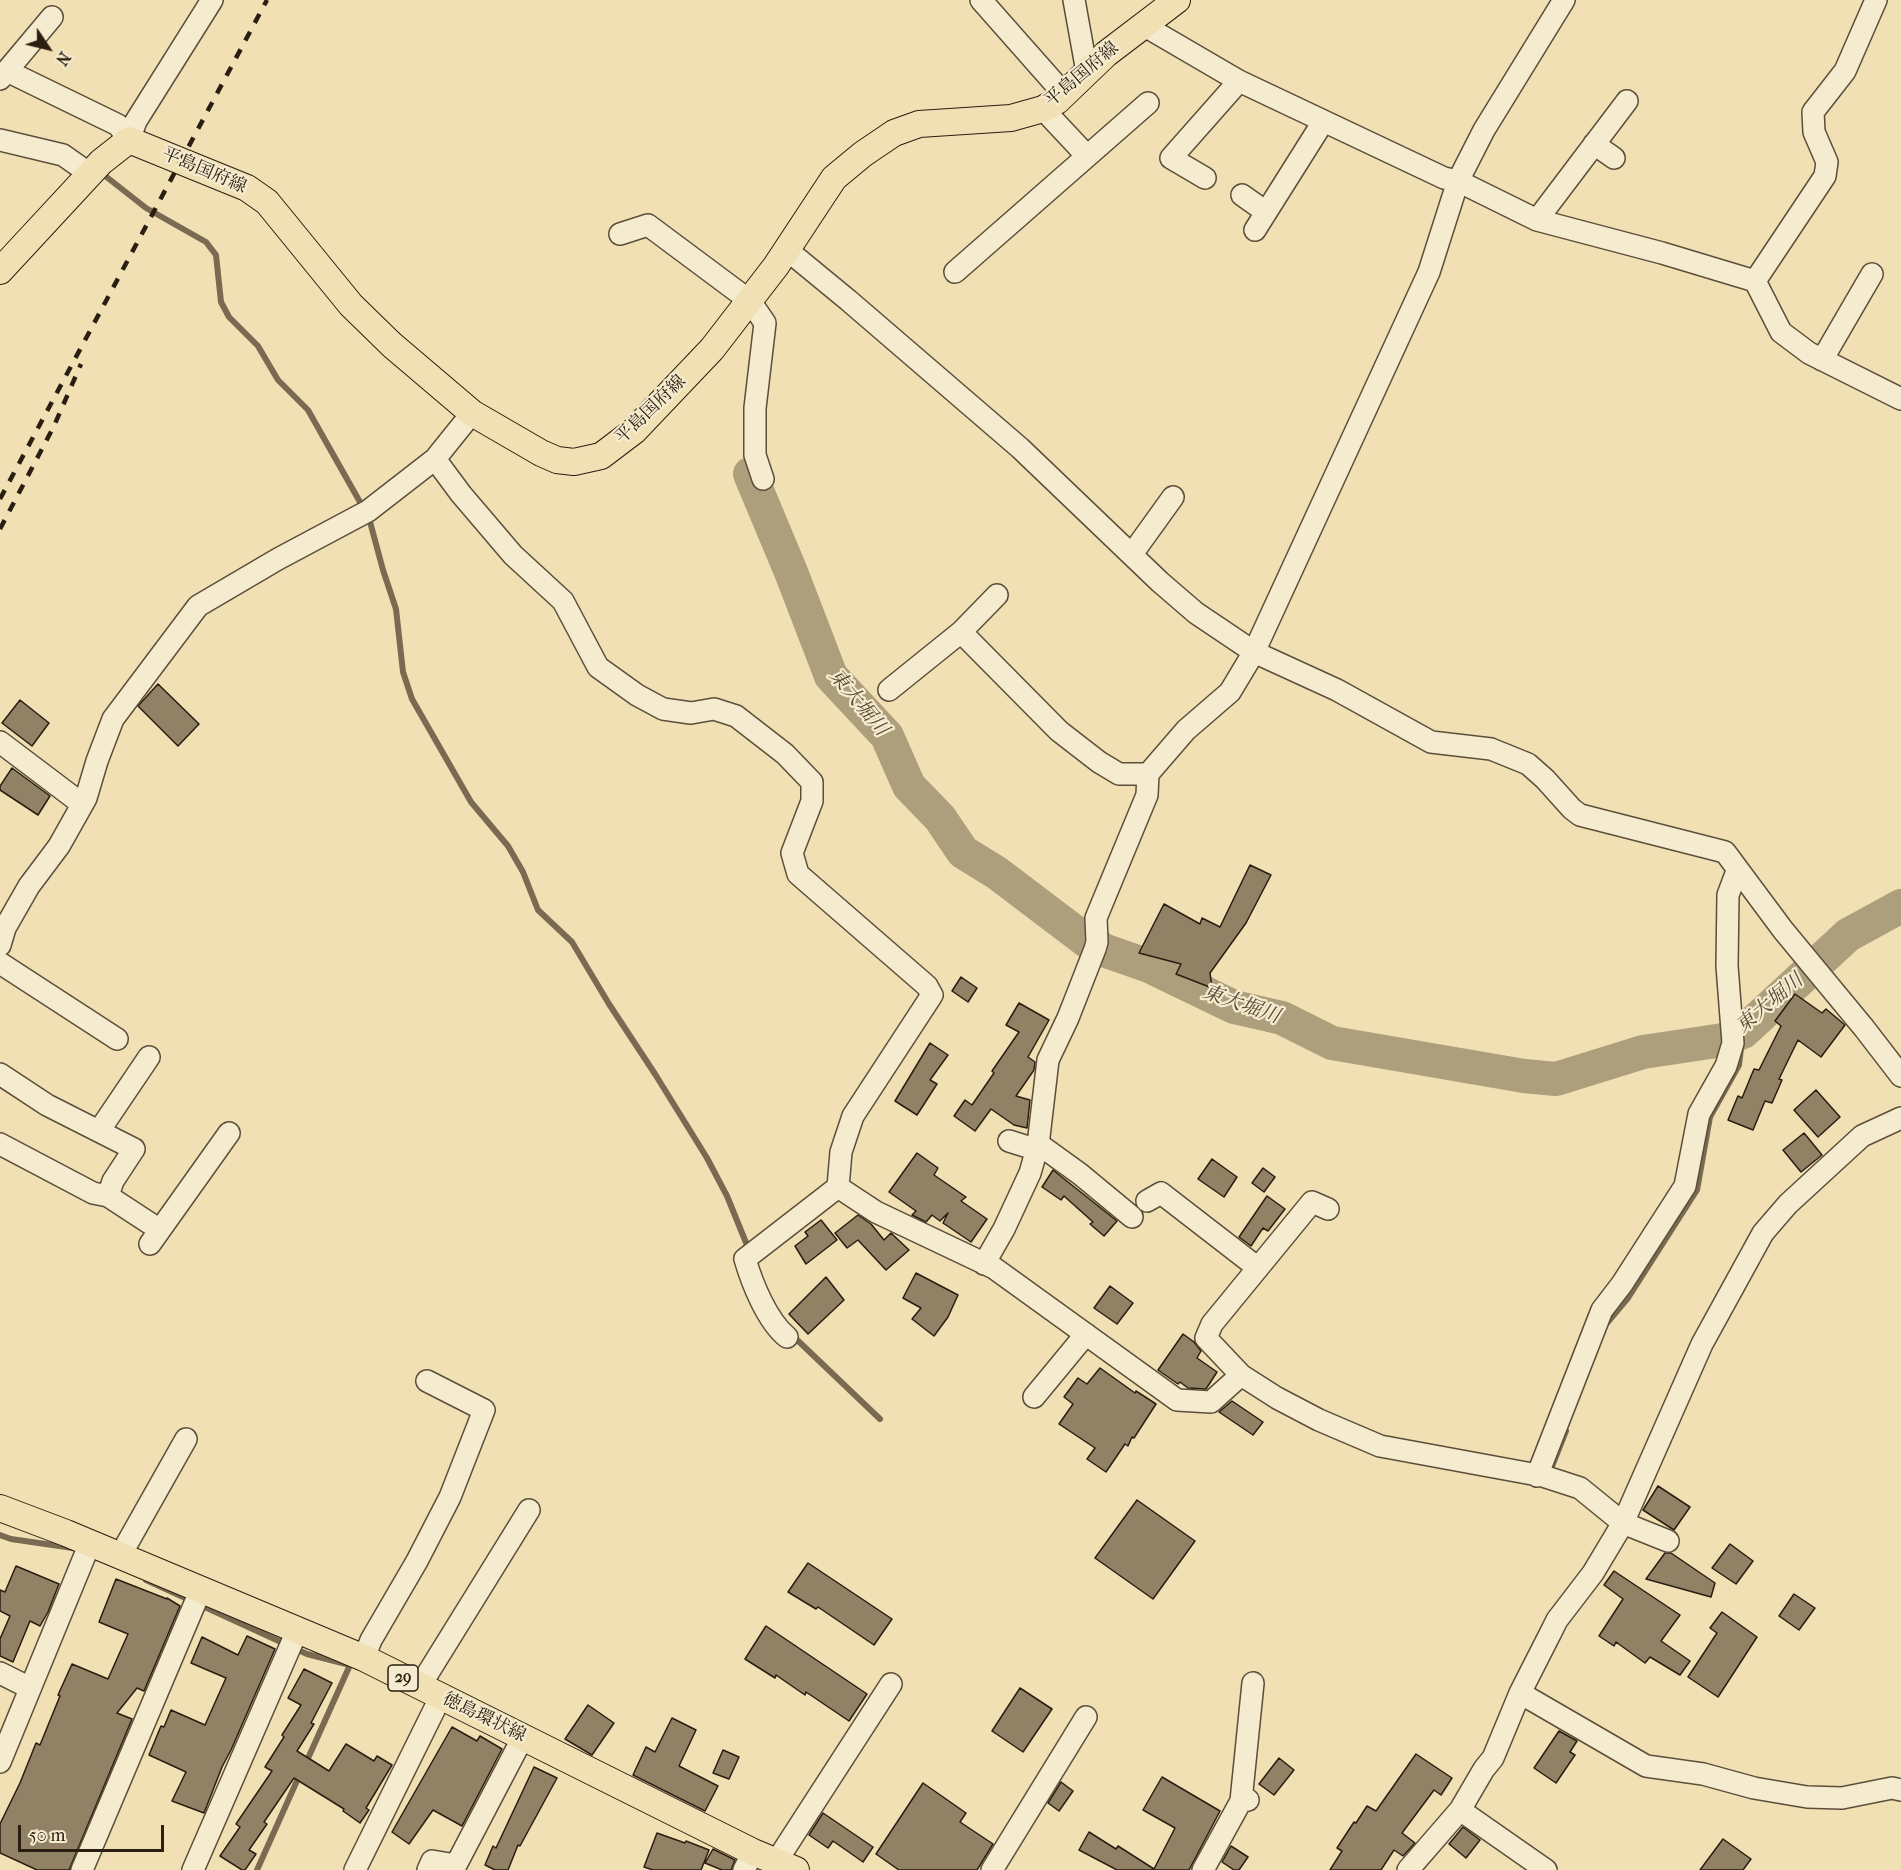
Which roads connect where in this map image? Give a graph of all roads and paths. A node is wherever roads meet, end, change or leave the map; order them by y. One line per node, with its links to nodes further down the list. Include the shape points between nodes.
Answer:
1 (212, 0): 18 (street, via 136,121)
2 (981, 0): 12 (street)
3 (1074, 0): 9 (street)
4 (1177, 0): 8 (main road, 平島国府線)
5 (1564, 0): 24 (street, via 1484,130)
6 (1876, 0): 32 (street, via 1845,71 1813,112 1814,132 1827,162 1825,176)
7 (52, 17): 10 (street)
8 (1143, 25): 9 (main road, 平島国府線); 11 (street)
9 (1087, 72): 12 (main road, 平島国府線)
10 (4, 75): 18 (street, via 118,125)
11 (1239, 81): 16 (street); 23 (street, via 1171,158)
12 (1064, 94): 15 (main road, 平島国府線)
13 (1627, 101): 19 (street)
14 (1148, 103): 20 (street)
15 (1043, 109): 20 (street); 28 (main road, 平島国府線, via 1011,118 919,124 894,133 834,178)
16 (1323, 122): 24 (street); 25 (street, via 1260,221)
17 (0, 140): 22 (street, via 63,155)
18 (129, 140): 22 (main road); 36 (main road, 平島国府線, via 247,188 267,202 351,305)
19 (1594, 144): 21 (street); 26 (street)
20 (1087, 156): 30 (street)
21 (1614, 158)
22 (90, 174): 29 (main road)
23 (1204, 178)
24 (1458, 181): 26 (street); 43 (street, via 1429,273)
25 (1242, 195)
26 (1538, 220): 32 (street)
27 (620, 234): 33 (street, via 648,225)
28 (786, 249): 33 (main road, 平島国府線); 40 (street, via 1020,448)
29 (0, 271)
30 (955, 272)
31 (1872, 274): 34 (street)
32 (1755, 281): 34 (street, via 1781,332)
33 (750, 300): 36 (main road, 平島国府線, via 712,349 634,431 602,456 574,462 557,460); 38 (street, via 765,323 755,408 755,455)
34 (1822, 360): 35 (street)
35 (1901, 399)
36 (472, 413): 37 (street)
37 (435, 459): 47 (street, via 365,513 198,606 114,719); 61 (street, via 513,555 563,601 598,667 663,709 691,713 714,710 736,716 785,754 812,782 812,801 792,853 798,874 927,986 932,995 854,1116 841,1152)
38 (763, 479)
39 (1173, 497): 40 (street)
40 (1131, 555): 43 (street, via 1196,614)
41 (997, 595): 42 (street)
42 (961, 632): 44 (street); 46 (street, via 1059,731 1099,762 1119,774)
43 (1254, 652): 46 (street, via 1230,692 1186,730); 48 (street, via 1337,690 1431,742 1491,749 1528,764 1580,814 1725,852)
44 (889, 690)
45 (0, 742): 47 (street)
46 (1148, 774): 60 (street, via 1147,795 1096,918 1096,946 1048,1060)
47 (82, 804): 49 (street, via 59,846 29,886 5,928)
48 (1737, 871): 54 (street); 74 (street, via 1728,895 1727,966 1733,1039 1726,1066 1699,1114 1684,1186 1602,1310)
49 (0, 945)
50 (0, 963): 51 (street)
51 (117, 1039)
52 (149, 1057): 56 (street)
53 (0, 1074): 56 (street, via 47,1105)
54 (1901, 1076)
55 (1901, 1118): 77 (street, via 1862,1136 1788,1204 1763,1233 1702,1344)
56 (99, 1131): 62 (street, via 134,1149)
57 (217, 1140): 62 (street, via 155,1237)
58 (1009, 1141): 60 (street)
59 (0, 1144): 62 (street, via 93,1193)
60 (1041, 1147): 65 (street); 66 (street, via 1021,1201 1001,1224)
61 (837, 1187): 66 (street, via 876,1212); 69 (street, via 745,1259 751,1280 778,1330)
62 (108, 1196)
63 (1147, 1201): 67 (street, via 1161,1192)
64 (1328, 1209): 67 (street, via 1312,1202)
65 (1132, 1217)
66 (984, 1264): 68 (street, via 1051,1302)
67 (1258, 1268): 70 (street, via 1212,1324 1206,1338)
68 (1086, 1334): 70 (street, via 1177,1400 1211,1401); 72 (street)
69 (787, 1337)
70 (1242, 1375): 74 (street, via 1319,1420 1380,1446)
71 (427, 1381): 83 (street, via 483,1410 450,1497 370,1640)
72 (1034, 1397)
73 (186, 1439): 80 (street)
74 (1544, 1477): 77 (street, via 1580,1488)
75 (0, 1508): 79 (main road, 徳島環状線 / 29)
76 (529, 1510): 88 (street)
77 (1623, 1523): 78 (street); 89 (street, via 1593,1573 1557,1620)
78 (1668, 1541)
79 (87, 1550): 80 (main road, 徳島環状線 / 29); 87 (street)
80 (120, 1556): 81 (main road, 徳島環状線 / 29)
81 (197, 1599): 82 (main road, 徳島環状線 / 29); 97 (street)
82 (292, 1642): 83 (main road, 徳島環状線 / 29); 98 (street)
83 (364, 1658): 88 (main road, 徳島環状線 / 29)
84 (0, 1673): 87 (street)
85 (1253, 1683): 102 (street, via 1245,1800)
86 (891, 1684): 96 (street)
87 (30, 1688): 90 (street)
88 (430, 1691): 92 (main road, 徳島環状線 / 29); 99 (street)
89 (1520, 1693): 94 (street, via 1646,1766 1807,1797 1842,1798 1892,1788); 95 (street, via 1499,1748)
90 (9, 1716): 93 (street)
91 (1086, 1717): 101 (street)
92 (523, 1737): 96 (main road, 徳島環状線 / 29); 100 (street, via 456,1866 432,1861)
93 (0, 1760)
94 (1901, 1790)
95 (1460, 1810): 103 (street); 104 (street)
96 (768, 1864)
97 (81, 1870)
98 (193, 1870)
99 (355, 1870)
100 (428, 1870)
101 (992, 1870)
102 (1203, 1870)
103 (1408, 1870)
104 (1546, 1870)

